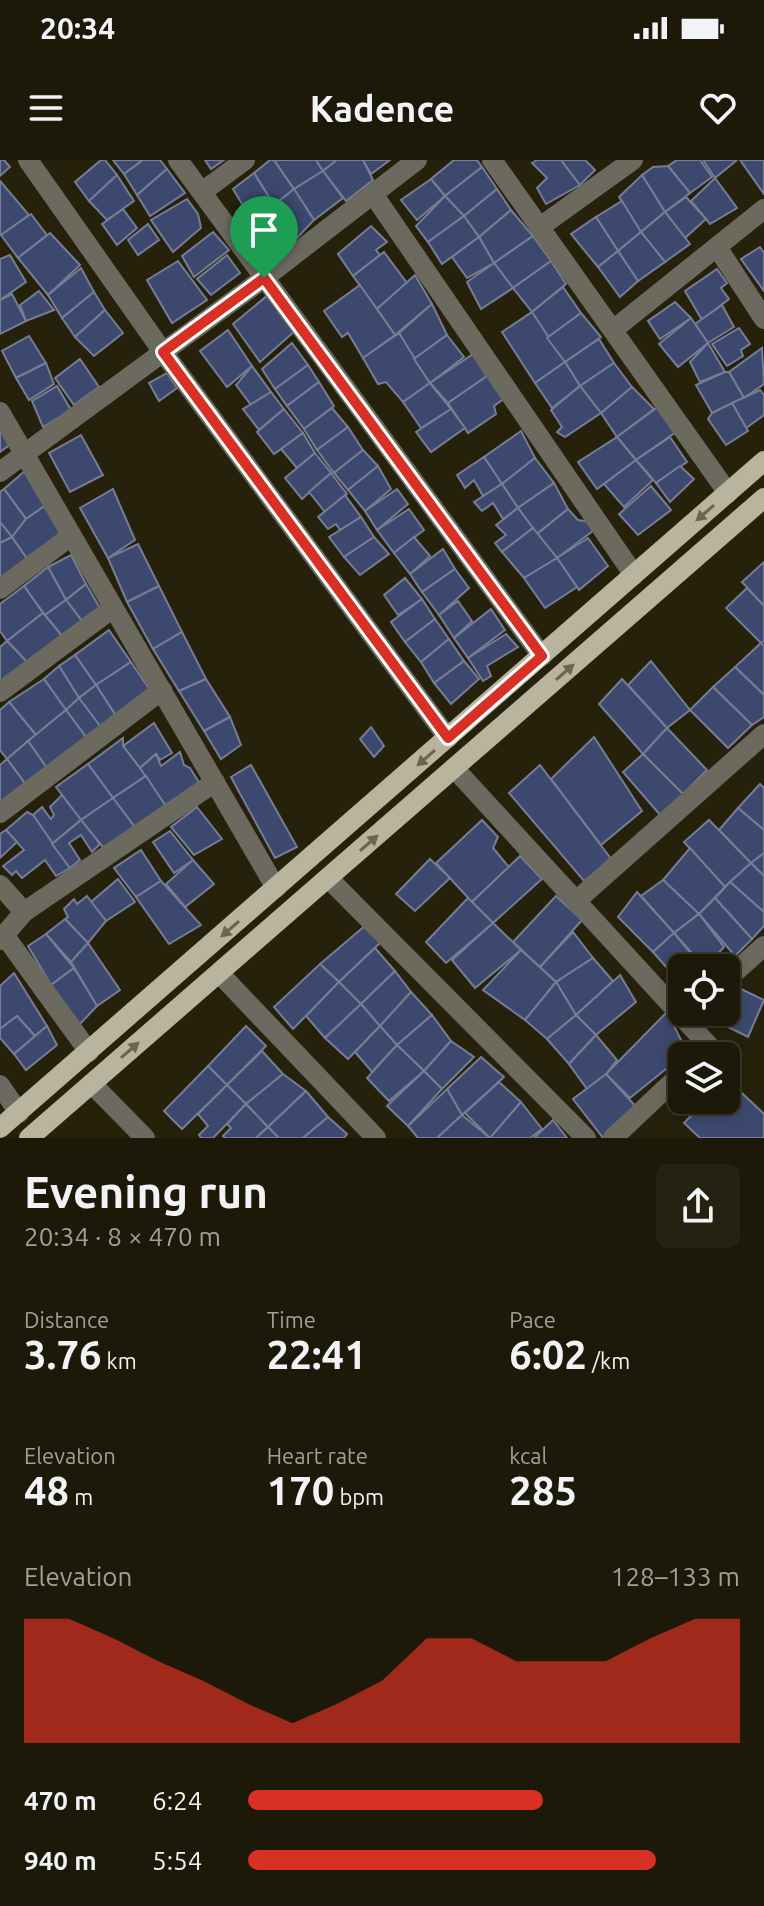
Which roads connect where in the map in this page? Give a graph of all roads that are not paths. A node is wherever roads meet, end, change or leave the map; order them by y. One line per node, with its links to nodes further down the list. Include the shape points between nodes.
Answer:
1 (28, 160): 15 (street)
2 (178, 160): 7 (street)
3 (245, 160): 7 (street)
4 (417, 160): 8 (street)
5 (492, 160): 10 (street)
6 (633, 160): 10 (street)
7 (202, 192): 12 (street)
8 (373, 194): 12 (street); 23 (street)
9 (764, 209): 11 (street)
10 (540, 227): 14 (street)
11 (717, 247): 13 (street); 14 (street)
12 (264, 278): 15 (street); 26 (street)
13 (764, 319)
14 (613, 330): 20 (street)
15 (163, 352): 17 (street); 32 (street)
16 (0, 412): 17 (street)
17 (24, 455): 19 (street); 22 (street)
18 (764, 461): 20 (main road)
19 (0, 472)
20 (728, 493): 23 (main road, one-way to 23)
21 (764, 498): 30 (main road, one-way to 21)
22 (71, 536): 24 (street); 25 (street)
23 (634, 575): 26 (main road)
24 (0, 589)
25 (113, 608): 27 (street); 28 (street)
26 (542, 656): 29 (main road)
27 (162, 690): 34 (street); 35 (street)
28 (0, 692)
29 (489, 702): 30 (main road); 32 (main road)
30 (507, 723): 33 (main road)
31 (764, 734): 39 (street)
32 (448, 738): 38 (main road, one-way to 38)
33 (454, 768): 36 (main road, one-way to 33); 39 (street)
34 (215, 782): 38 (street); 40 (street)
35 (0, 813)
36 (328, 878): 44 (main road); 55 (street)
37 (0, 885): 40 (street)
38 (276, 888): 46 (main road, one-way to 46)
39 (576, 901): 45 (street)
40 (24, 912): 41 (street)
41 (3, 938): 46 (street)
42 (764, 946): 43 (street)
43 (740, 967)
44 (219, 973): 47 (main road, one-way to 44); 54 (street)
45 (668, 995)
46 (89, 1052): 50 (main road)
47 (92, 1084): 52 (main road); 53 (street)
48 (0, 1085): 50 (street)
49 (668, 1086): 56 (street)
50 (19, 1113): 51 (main road)
51 (0, 1128)
52 (29, 1138)
53 (145, 1138)
54 (376, 1138)
55 (586, 1138)
56 (613, 1138)

